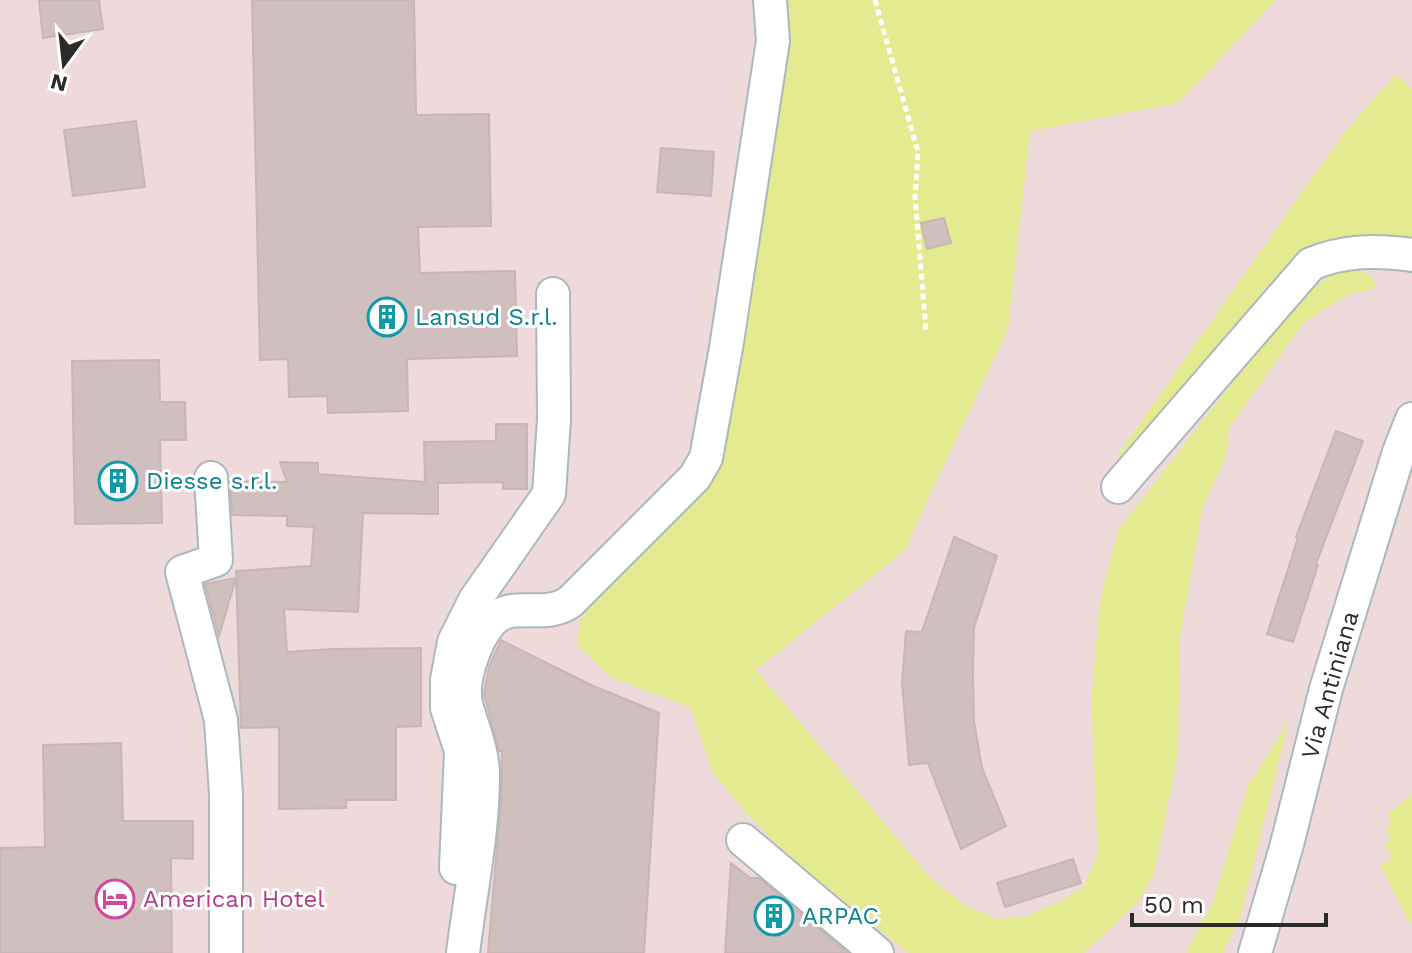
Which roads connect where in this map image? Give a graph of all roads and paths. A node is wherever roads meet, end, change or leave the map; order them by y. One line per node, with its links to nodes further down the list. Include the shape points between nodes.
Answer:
1 (770, 0): 12 (street, via 773,41 706,458 695,477 570,602 558,611 500,614 476,648 465,701 483,773)
2 (875, 0): 5 (path, via 918,152 915,197)
3 (1412, 255): 8 (street, via 1353,252 1311,264)
4 (553, 294): 11 (street, via 549,494 475,600 454,642 447,680 447,708 461,751)
5 (926, 331)
6 (1412, 419): 14 (street, Via Antiniana, via 1326,689)
7 (211, 478): 10 (street, via 216,560 182,572 221,720 237,918)
8 (1118, 487)
9 (743, 840): 13 (street)
10 (226, 953)
11 (454, 953)
12 (463, 953)
13 (877, 953)
14 (1255, 953)

